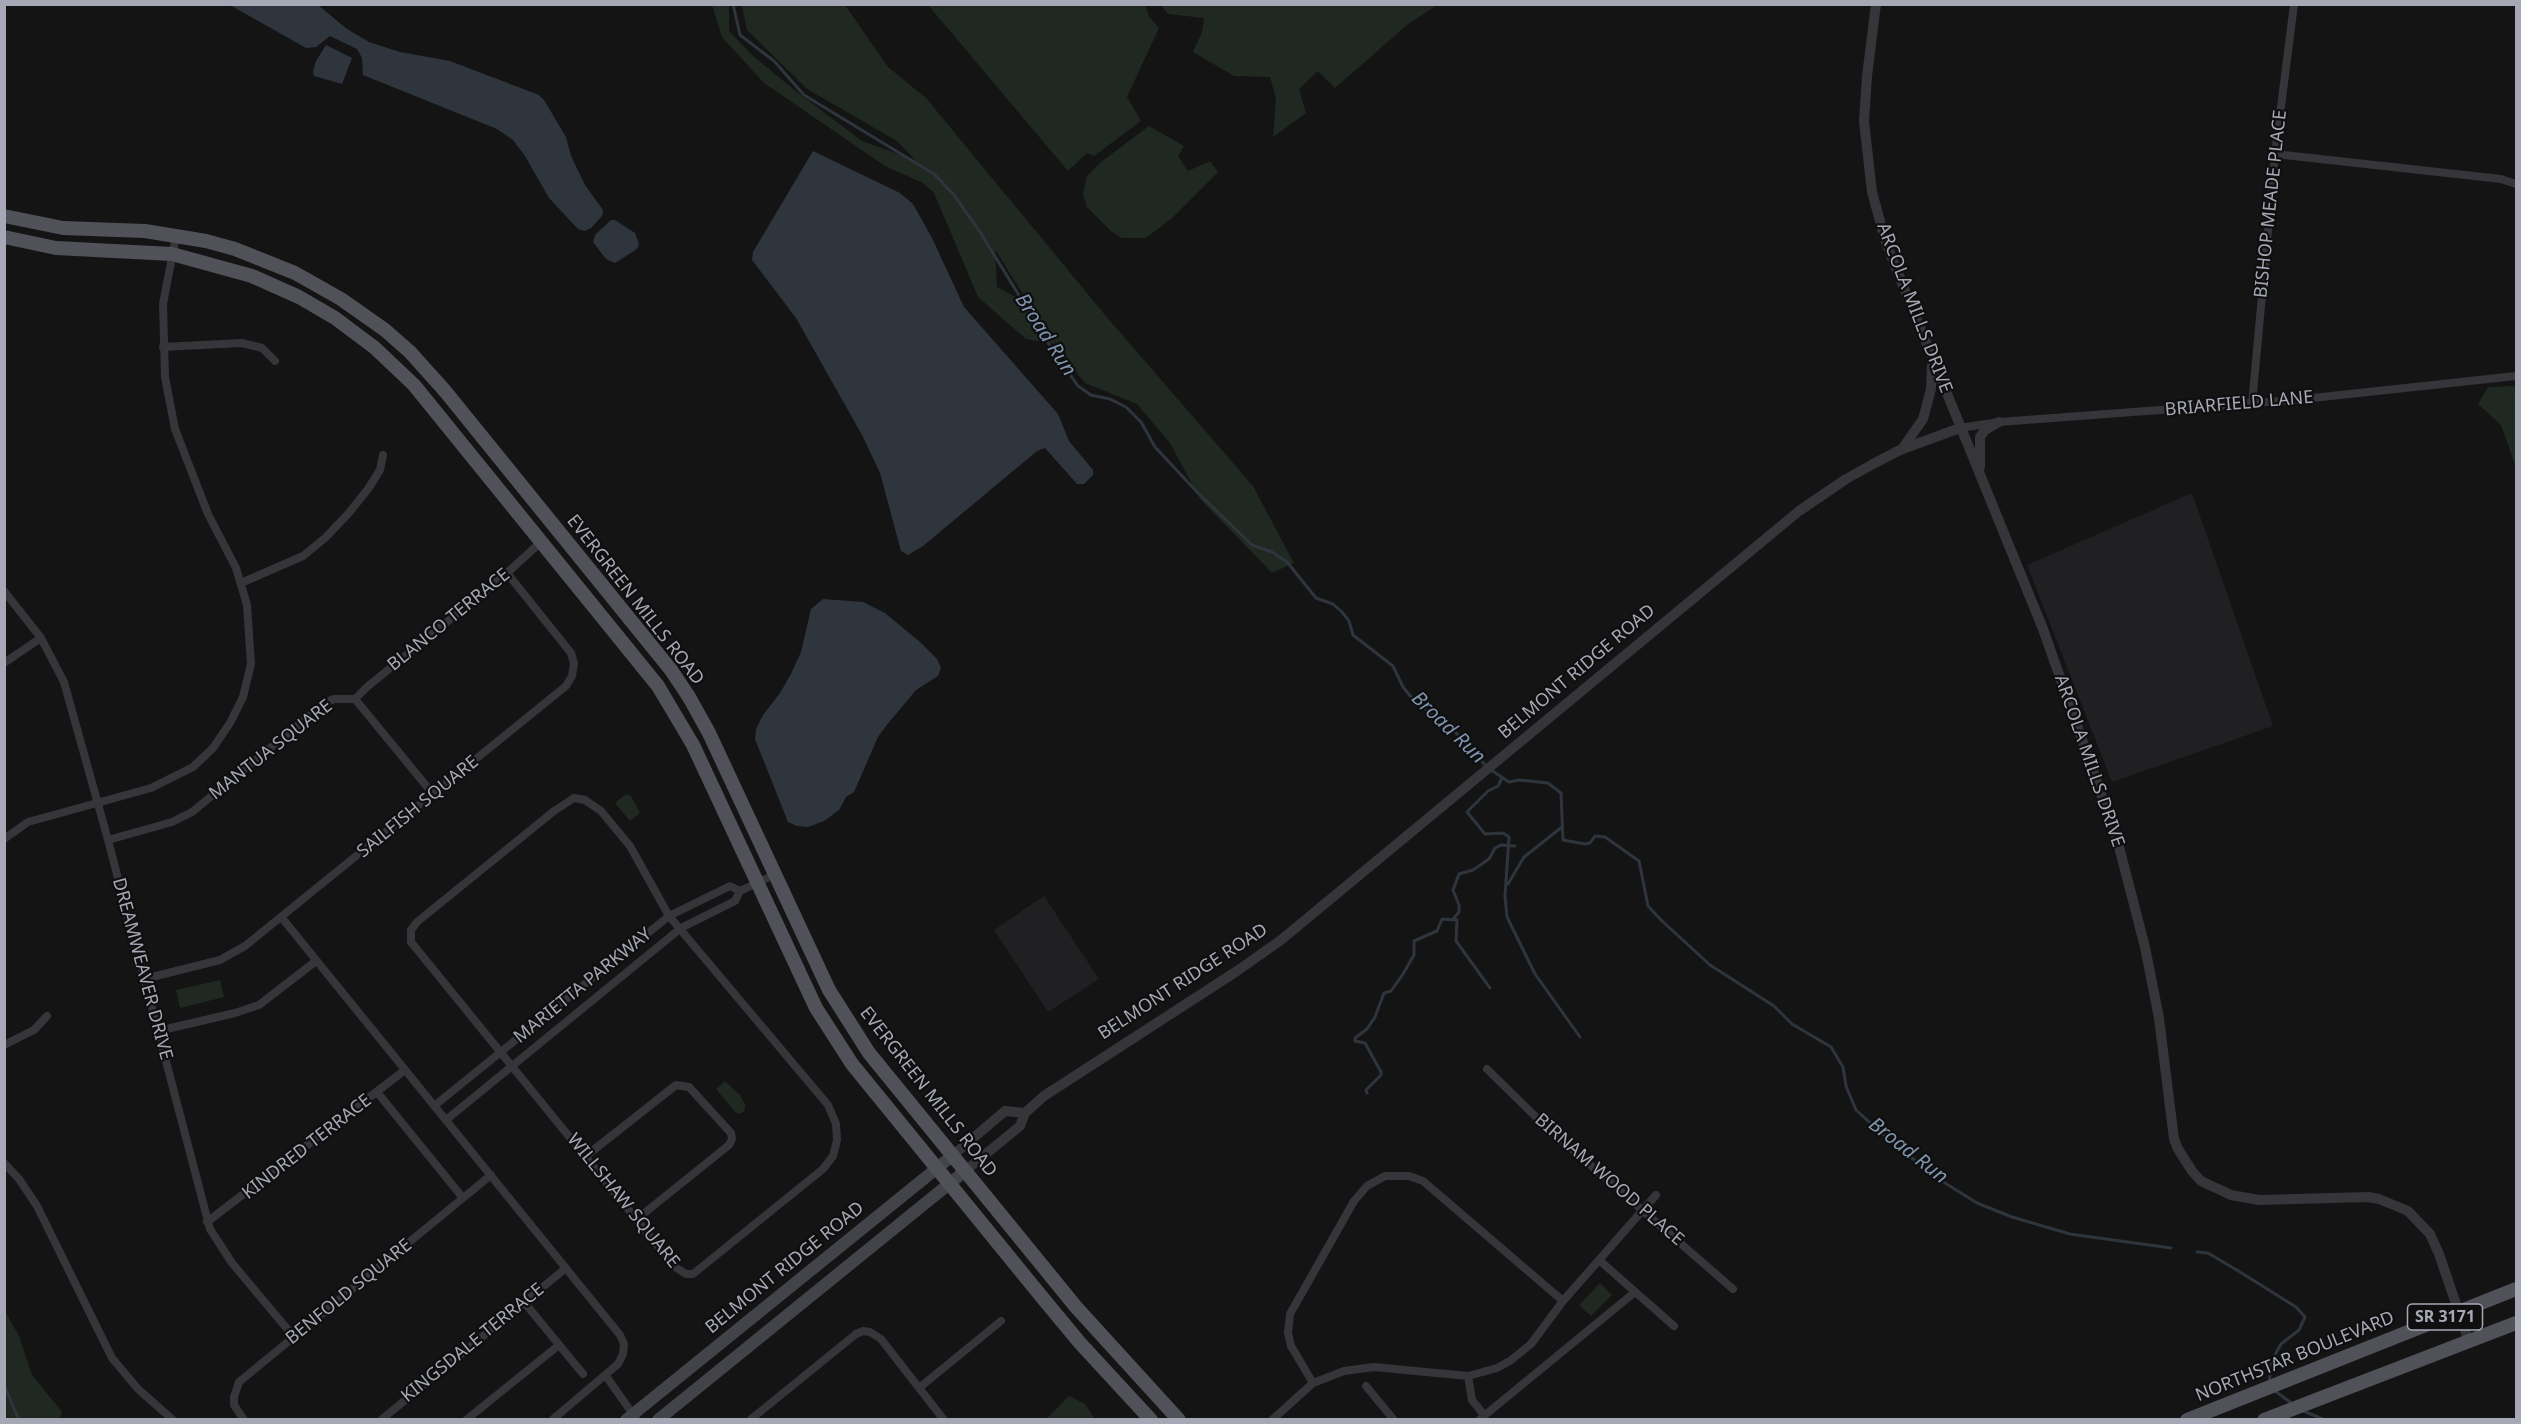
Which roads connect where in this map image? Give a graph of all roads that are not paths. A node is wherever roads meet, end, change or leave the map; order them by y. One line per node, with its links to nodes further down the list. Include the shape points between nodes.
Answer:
1 (1876, 4): 10 (street, ARCOLA MILLS DRIVE, via 1865,110 1867,162 1886,243)
2 (2294, 4): 3 (street, BISHOP MEADE PLACE)
3 (2275, 154): 4 (street); 13 (street, BISHOP MEADE PLACE)
4 (2517, 184)
5 (4, 216): 6 (main road, EVERGREEN MILLS ROAD, via 63,228)
6 (176, 236): 8 (street); 30 (main road, EVERGREEN MILLS ROAD, via 235,249 295,273 362,312 410,352 671,669 709,733)
7 (4, 237): 8 (main road, EVERGREEN MILLS ROAD, via 56,248)
8 (172, 254): 9 (street, via 163,304); 19 (main road, EVERGREEN MILLS ROAD, via 231,269 283,289 335,318 375,348 414,385)
9 (163, 347): 11 (street, via 242,343 262,348); 21 (street, via 175,429 208,514)
10 (1931, 358): 15 (street, ARCOLA MILLS DRIVE); 16 (street, via 1932,389 1926,412)
11 (274, 361)
12 (2517, 376): 13 (street, BRIARFIELD LANE)
13 (2252, 404): 14 (street, BRIARFIELD LANE)
14 (1999, 422): 15 (street, BRIARFIELD LANE); 18 (street, via 1980,437)
15 (1960, 428): 16 (street, BELMONT RIDGE ROAD); 18 (street, ARCOLA MILLS DRIVE)
16 (1900, 450): 47 (street, BELMONT RIDGE ROAD, via 1846,479 1785,523 1258,956 1063,1083)
17 (383, 455): 21 (street, via 380,470 368,489 325,538 303,556)
18 (1980, 476): 68 (street, ARCOLA MILLS DRIVE, via 2043,629 2117,839 2159,1018 2174,1139 2185,1162 2201,1180 2231,1196 2259,1200 2368,1197 2408,1211 2430,1234)
19 (542, 541): 20 (street, BLANCO TERRACE); 31 (main road, EVERGREEN MILLS ROAD, via 658,686 678,718)
20 (507, 573): 25 (street, BLANCO TERRACE); 26 (street, SAILFISH SQUARE, via 572,653 572,676 566,686)
21 (241, 583): 27 (street, via 247,605 251,664 243,697 230,723 213,748 193,767 151,788)
22 (4, 591): 23 (street, DREAMWEAVER DRIVE)
23 (41, 638): 24 (street); 27 (street, DREAMWEAVER DRIVE, via 64,682)
24 (4, 663)
25 (355, 699): 26 (street, MANTUA SQUARE); 29 (street, MANTUA SQUARE, via 334,699 325,704 182,817)
26 (433, 794): 34 (street, SAILFISH SQUARE)
27 (98, 802): 28 (street, via 28,822); 29 (street, DREAMWEAVER DRIVE)
28 (4, 839)
29 (108, 840): 37 (street, DREAMWEAVER DRIVE)
30 (776, 874): 31 (street, MARIETTA PARKWAY); 50 (main road, EVERGREEN MILLS ROAD, via 829,990 856,1035)
31 (757, 883): 32 (street, MARIETTA PARKWAY); 52 (main road, EVERGREEN MILLS ROAD, via 816,1008 852,1064)
32 (741, 891): 33 (street, MARIETTA PARKWAY, via 730,886); 35 (street, MARIETTA PARKWAY, via 735,901)
33 (669, 915): 35 (street, WILLSHAW SQUARE); 41 (street, MARIETTA PARKWAY); 41 (street, WILLSHAW SQUARE, via 630,846 593,804 574,798 544,818 411,930 411,942)
34 (282, 918): 36 (street); 37 (street, SAILFISH SQUARE, via 220,960)
35 (681, 928): 42 (street, MARIETTA PARKWAY); 59 (street, WILLSHAW SQUARE, via 828,1105 836,1124 837,1140 833,1156 823,1170 693,1274 680,1271)
36 (316, 961): 39 (street, via 259,1005); 44 (street)
37 (144, 979): 39 (street, DREAMWEAVER DRIVE)
38 (47, 1016): 40 (street, via 34,1030)
39 (158, 1031): 60 (street, DREAMWEAVER DRIVE)
40 (4, 1045)
41 (501, 1052): 42 (street, WILLSHAW SQUARE); 46 (street, MARIETTA PARKWAY)
42 (511, 1065): 48 (street, MARIETTA PARKWAY); 49 (street, WILLSHAW SQUARE)
43 (1487, 1069): 58 (street, BIRNAM WOOD PLACE)
44 (405, 1070): 45 (street, KINDRED TERRACE); 46 (street)
45 (378, 1092): 57 (street); 60 (street, KINDRED TERRACE)
46 (434, 1106): 48 (street)
47 (1025, 1113): 50 (street, BELMONT RIDGE ROAD, via 1005,1111); 53 (street, BELMONT RIDGE ROAD, via 1020,1126)
48 (446, 1120): 54 (street)
49 (586, 1156): 59 (street, WILLSHAW SQUARE); 59 (street, via 676,1085 689,1087 730,1133 729,1145)
50 (952, 1156): 52 (main road, BELMONT RIDGE ROAD); 53 (main road, EVERGREEN MILLS ROAD)
51 (4, 1163): 84 (street, via 37,1206 112,1358 138,1389)
52 (937, 1168): 55 (main road, EVERGREEN MILLS ROAD); 83 (main road, BELMONT RIDGE ROAD)
53 (965, 1171): 55 (main road, BELMONT RIDGE ROAD); 94 (main road, EVERGREEN MILLS ROAD, via 1076,1308)
54 (491, 1175): 57 (street, BENFOLD SQUARE); 62 (street)
55 (949, 1184): 89 (main road, BELMONT RIDGE ROAD); 93 (main road, EVERGREEN MILLS ROAD, via 1080,1343)
56 (1656, 1195): 58 (street)
57 (463, 1198): 72 (street, BENFOLD SQUARE)
58 (1642, 1211): 61 (street); 63 (street, BIRNAM WOOD PLACE)
59 (637, 1219)
60 (207, 1222): 72 (street, DREAMWEAVER DRIVE, via 225,1253)
61 (1599, 1260): 65 (street); 66 (street)
62 (566, 1268): 67 (street, KINGSDALE TERRACE); 76 (street, via 624,1344 618,1364)
63 (1732, 1289)
64 (2517, 1289): 68 (main road, NORTHSTAR BOULEVARD / SR 3171)
65 (1635, 1292): 71 (street); 82 (street)
66 (1563, 1301): 77 (street, via 1521,1353 1497,1368); 78 (street, via 1423,1181 1385,1176 1367,1186 1354,1201 1290,1314 1291,1346)
67 (524, 1302): 74 (street); 86 (street, KINGSDALE TERRACE)
68 (2457, 1312): 73 (street, ARCOLA MILLS DRIVE); 97 (main road, NORTHSTAR BOULEVARD / SR 3171)
69 (1001, 1321): 80 (street)
70 (2517, 1323): 73 (main road, SR 3171)
71 (1674, 1326)
72 (294, 1337): 85 (street, BENFOLD SQUARE, via 239,1382 234,1405)
73 (2469, 1342): 98 (main road, SR 3171)
74 (559, 1345): 75 (street); 87 (street)
75 (583, 1374)
76 (606, 1376): 83 (street); 88 (street)
77 (1468, 1376): 78 (street, via 1374,1367 1344,1371); 82 (street, via 1472,1400)
78 (1313, 1383): 95 (street)
79 (1365, 1386): 96 (street)
80 (919, 1388): 81 (street, via 880,1339 863,1331); 92 (street)
81 (760, 1412): 90 (street); 91 (street)
82 (1482, 1417)
83 (632, 1418)
84 (173, 1419)
85 (244, 1419)
86 (381, 1419)
87 (466, 1419)
88 (552, 1419)
89 (658, 1419)
90 (750, 1419)
91 (767, 1419)
92 (944, 1419)
93 (1151, 1419)
94 (1179, 1419)
95 (1272, 1419)
96 (1394, 1419)
97 (2187, 1419)
98 (2264, 1419)

